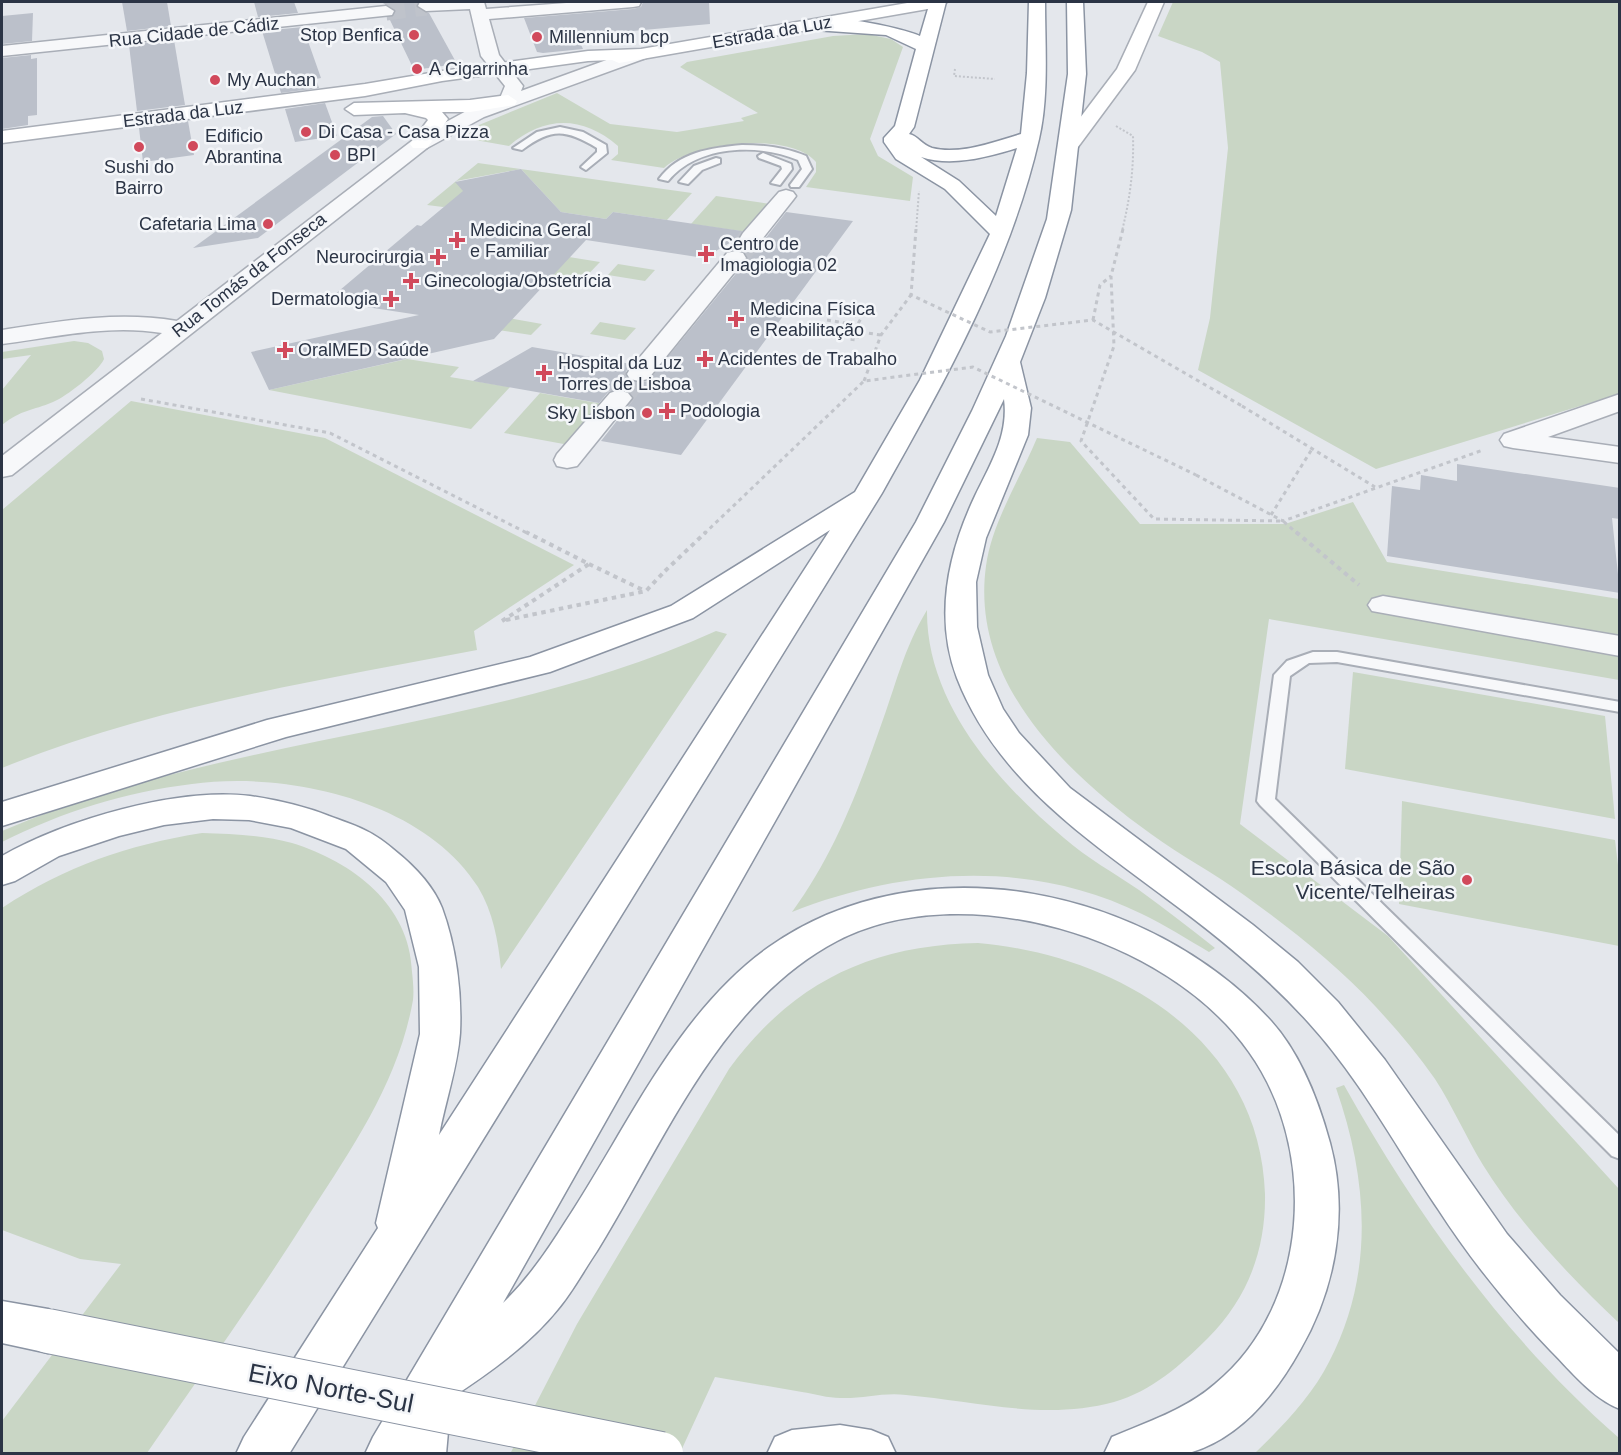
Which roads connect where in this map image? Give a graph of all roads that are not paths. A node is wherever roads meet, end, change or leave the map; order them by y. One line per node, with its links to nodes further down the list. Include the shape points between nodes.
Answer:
1 (625, 2): 7 (street)
2 (938, 2): 9 (main road, Estrada da Luz); 10 (main road)
3 (1156, 2): 21 (main road, via 1126,70)
4 (1075, 3): 21 (main road, via 1078,89)
5 (426, 6): 7 (street)
6 (1037, 6): 19 (main road)
7 (478, 7): 13 (street, via 490,56)
8 (386, 11): 11 (street, Rua Cidade de Cádiz)
9 (815, 25): 10 (main road, via 895,32); 12 (main road, Estrada da Luz)
10 (926, 48): 17 (main road)
11 (2, 51)
12 (640, 54): 13 (main road, Estrada da Luz, via 550,73); 14 (street, Rua Tomás da Fonseca)
13 (503, 73): 14 (street, via 514,86); 15 (main road, Estrada da Luz)
14 (508, 100): 16 (main road, via 470,106); 20 (street, Rua Tomás da Fonseca)
15 (268, 103): 16 (main road); 18 (main road, Estrada da Luz)
16 (402, 108): 20 (main road, via 426,111 438,119)
17 (904, 127): 19 (main road, via 908,142 940,154 995,149); 27 (main road, via 894,138 896,148 952,185)
18 (2, 137)
19 (1030, 137): 27 (main road)
20 (420, 144): 30 (street, Rua Tomás da Fonseca)
21 (1068, 147): 32 (main road, via 1058,218 1022,331)
22 (518, 148): 23 (lane, via 542,132 578,131 602,147 602,153)
23 (586, 168)
24 (664, 179): 26 (lane, via 689,159 763,147 802,158 807,169)
25 (684, 182): 26 (lane, via 691,172 706,164 757,155 786,164)
26 (786, 188): 28 (street)
27 (1000, 232): 39 (main road, via 933,380)
28 (751, 238)
29 (735, 258): 33 (street)
30 (180, 328): 31 (street, via 100,323); 38 (street, Rua Tomás da Fonseca)
31 (2, 337)
32 (999, 347): 48 (main road, via 987,411 924,532); 49 (main road, via 1018,410 1016,431 1008,458 975,525 959,599 960,627 972,675 987,708 1025,761 1071,808 1253,946 1321,1008 1368,1065 1474,1227 1502,1263 1538,1305)
33 (639, 374)
34 (619, 398): 37 (street)
35 (1620, 402): 36 (street, via 1512,440)
36 (1620, 455)
37 (567, 460)
38 (2, 469)
39 (868, 493): 43 (main road, via 682,612 539,665 279,728); 46 (main road)
40 (1383, 605): 41 (street)
41 (1620, 645)
42 (1620, 707): 45 (lane, via 1337,657 1306,658 1290,664 1282,675 1266,801)
43 (2, 814)
44 (2, 872): 46 (main road, via 46,847 113,825 213,807 249,808 297,817 359,840 399,873 423,906 438,967 440,1034)
45 (1620, 1150)
46 (393, 1245): 50 (main road)
47 (2, 1322): 53 (main road, Eixo Norte-Sul, bridge)
48 (428, 1385): 51 (main road); 52 (main road); 56 (main road, via 495,1341 542,1295 592,1221 707,1031 771,965 828,929 867,915 938,901 1017,903 1050,909 1116,933 1179,966 1209,988 1258,1033 1276,1059 1296,1100 1314,1155 1320,1197 1310,1277 1293,1318 1271,1355 1241,1393 1204,1420)
49 (1620, 1386)
50 (261, 1454)
51 (390, 1454)
52 (421, 1454)
53 (661, 1454)
54 (792, 1454): 55 (main road, via 840,1449)
55 (871, 1454)
56 (1129, 1454)

